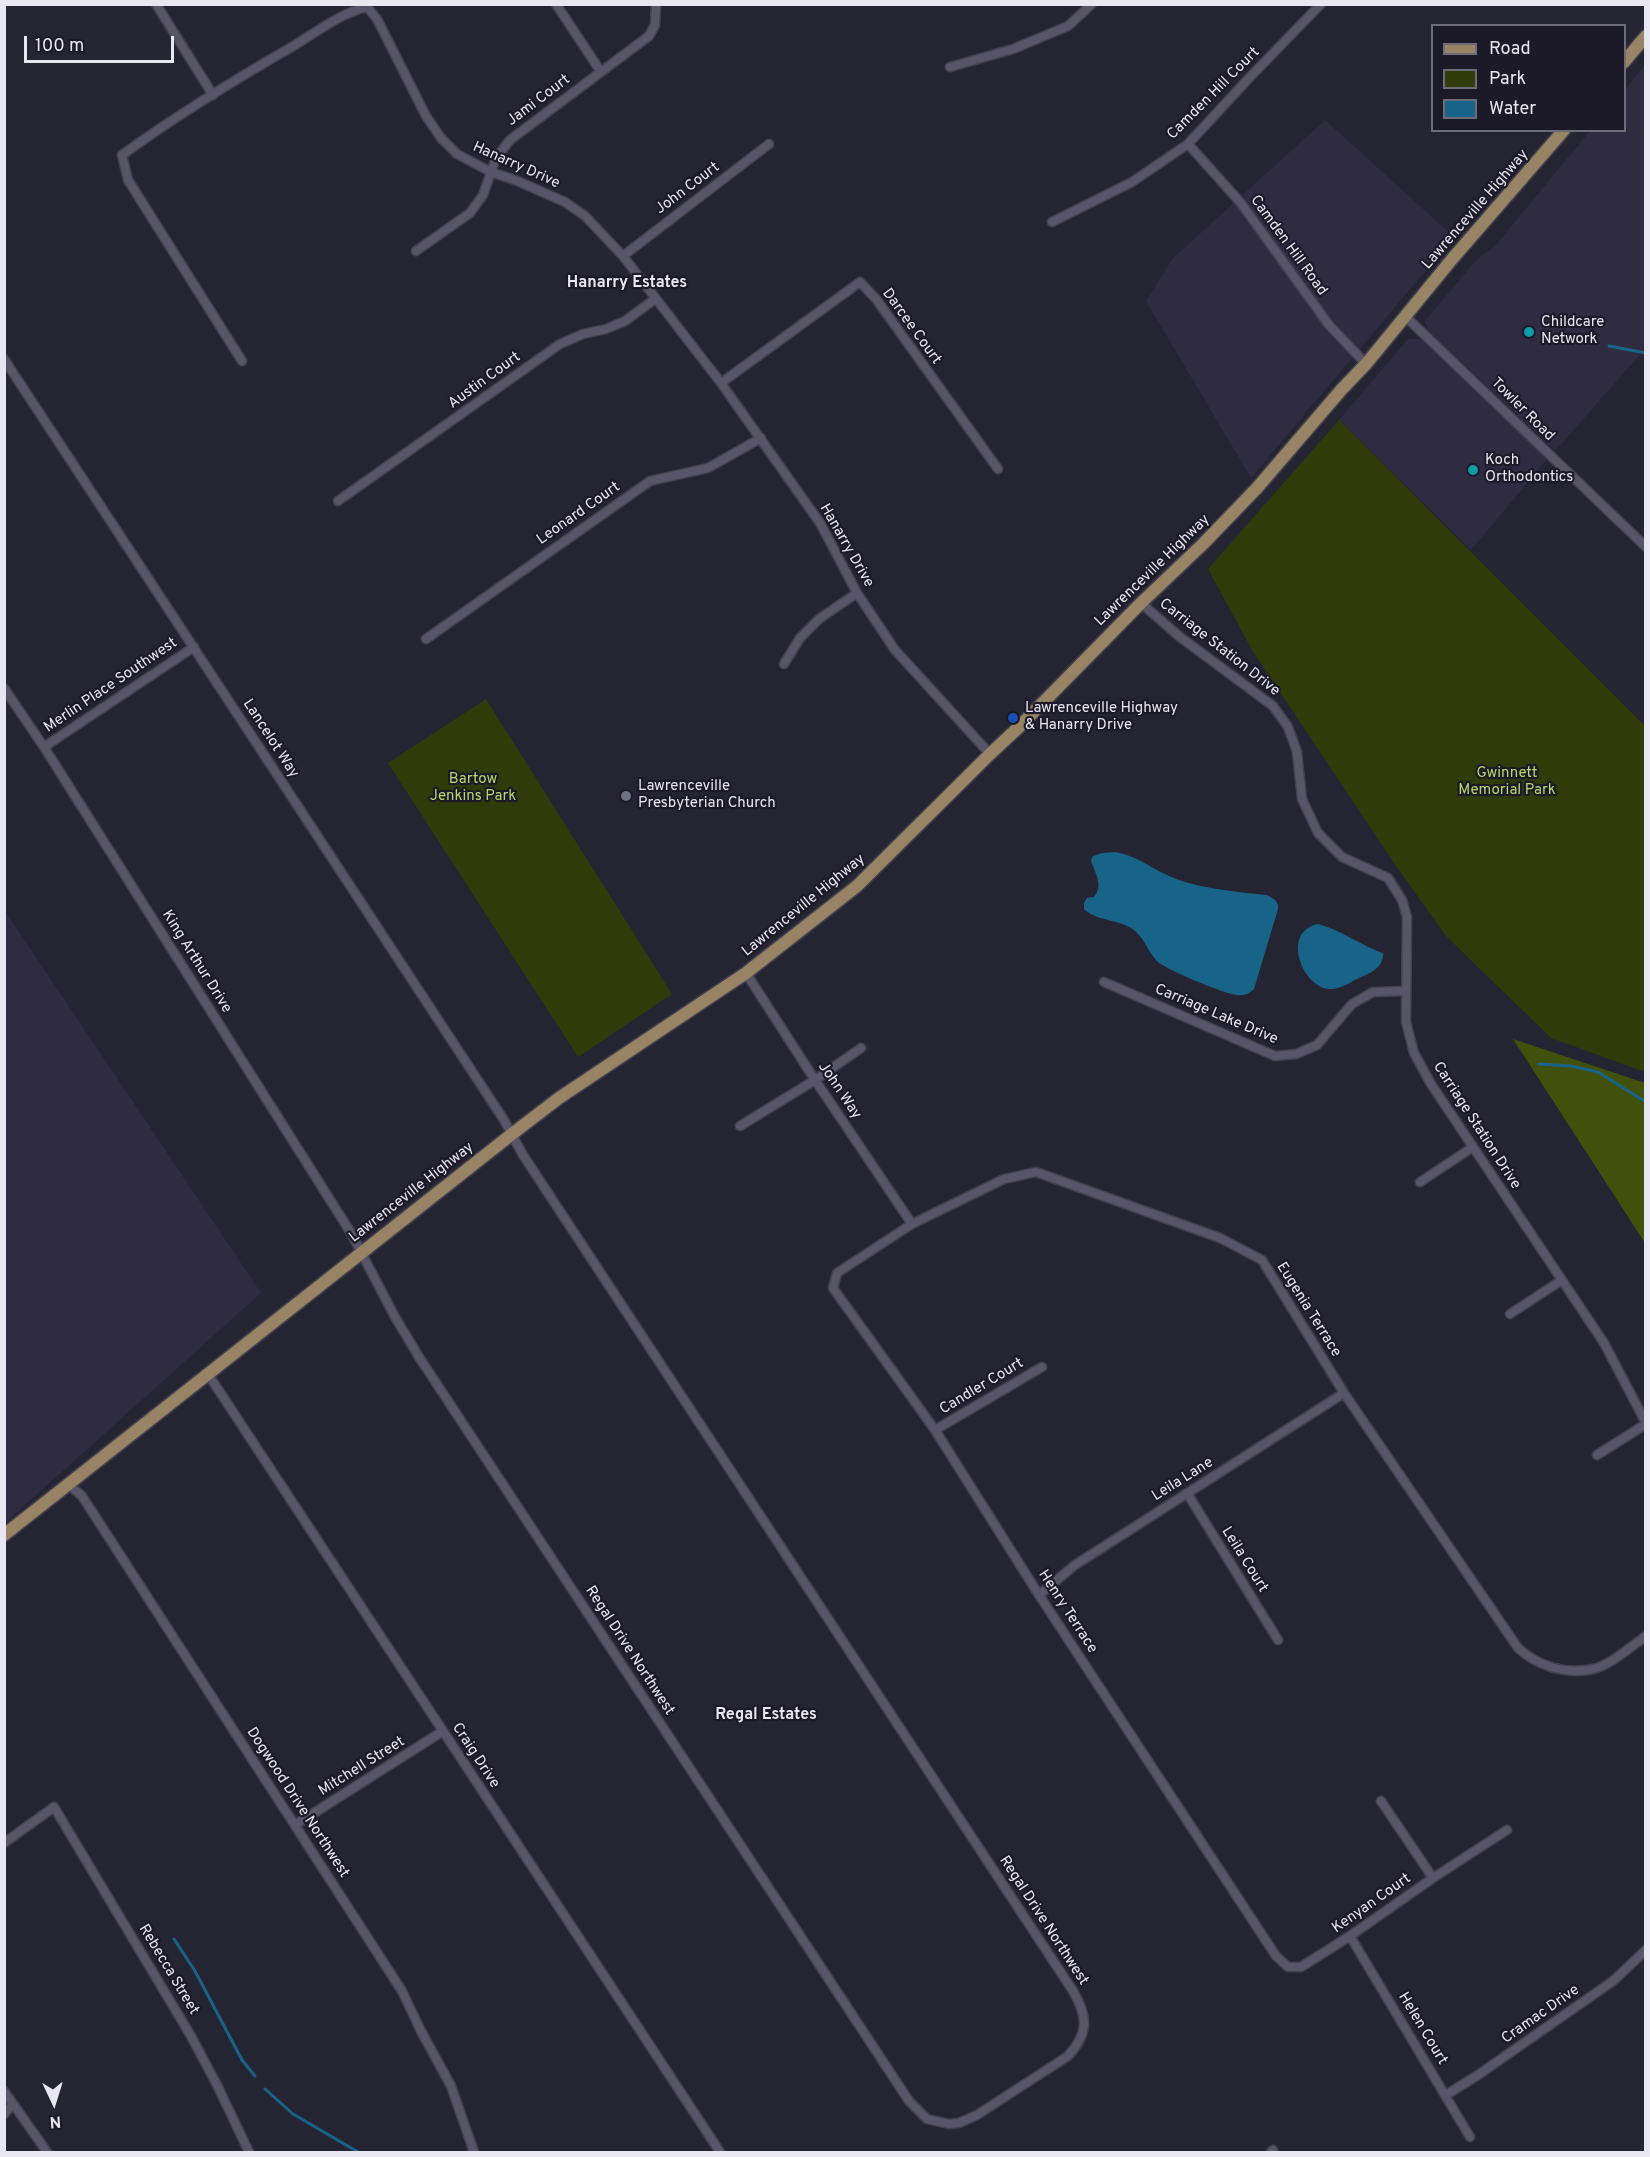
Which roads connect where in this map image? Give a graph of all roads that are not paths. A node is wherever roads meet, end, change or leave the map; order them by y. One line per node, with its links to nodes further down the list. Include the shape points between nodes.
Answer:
1 (156, 4): 10 (street)
2 (556, 4): 9 (street)
3 (656, 4): 9 (street, Jami Court, via 655,25 649,36)
4 (1092, 4): 8 (street, via 1068,26 1013,49)
5 (1321, 4): 13 (street, Camden Hill Court)
6 (1646, 36): 7 (main road)
7 (1626, 60)
8 (950, 68)
9 (601, 72): 14 (street, Jami Court, via 510,140)
10 (213, 95): 14 (street, Hanarry Drive, via 352,11 368,7 441,138 457,154); 21 (street, Hanarry Drive, via 122,155 128,180)
11 (1562, 132): 19 (main road, Lawrenceville Highway)
12 (769, 144): 17 (street, John Court)
13 (1188, 144): 15 (street, Camden Hill Court, via 1132,182); 22 (street, Camden Hill Road, via 1240,202 1329,325)
14 (491, 172): 16 (street, Jami Court, via 483,195 470,213); 17 (street, Hanarry Drive, via 565,202 585,216)
15 (1052, 222)
16 (416, 251)
17 (623, 256): 18 (street, Hanarry Drive)
18 (655, 299): 23 (street, Hanarry Drive); 26 (street, Austin Court, via 625,321 560,344)
19 (1406, 317): 22 (main road, Lawrenceville Highway); 27 (street, Towler Road)
20 (4, 358): 31 (street, Lancelot Way)
21 (242, 361)
22 (1366, 364): 29 (main road, Lawrenceville Highway, via 1257,488)
23 (721, 383): 24 (street, Hanarry Drive); 25 (street, Darcee Court, via 860,282)
24 (761, 438): 28 (street, Hanarry Drive, via 820,523); 30 (street, Leonard Court, via 708,468 650,481)
25 (998, 469)
26 (338, 501)
27 (1646, 547)
28 (857, 593): 32 (street, via 819,619 800,638); 35 (street, Hanarry Drive, via 895,650)
29 (1141, 603): 35 (main road, Lawrenceville Highway); 38 (street, Carriage Station Drive, via 1273,706 1288,727 1297,752 1302,799 1318,833 1342,857 1388,878 1402,900 1407,917)
30 (426, 639)
31 (194, 647): 34 (street, Merlin Place Southwest); 42 (street, Lancelot Way)
32 (784, 664)
33 (4, 688): 34 (street, King Arthur Drive)
34 (44, 747): 46 (street, King Arthur Drive)
35 (990, 754): 36 (main road, Lawrenceville Highway, via 857,886)
36 (746, 973): 40 (street, John Way); 42 (main road, Lawrenceville Highway)
37 (1104, 982): 38 (street, Carriage Lake Drive, via 1275,1056 1296,1054 1317,1045 1352,1004 1373,992)
38 (1406, 991): 43 (street, Carriage Station Drive, via 1406,1022 1414,1053)
39 (861, 1048): 40 (street)
40 (815, 1080): 41 (street); 45 (street, John Way)
41 (740, 1126)
42 (512, 1134): 46 (main road, Lawrenceville Highway); 46 (street, Regal Drive Northwest, via 1073,1991 1085,2023 1068,2056 970,2120 939,2123 927,2119 914,2106 420,1358)
43 (1473, 1147): 44 (street); 47 (street, Carriage Station Drive)
44 (1420, 1182)
45 (912, 1224): 48 (street, Eugenia Terrace, via 837,1273 833,1288); 52 (street, Eugenia Terrace, via 1004,1179 1036,1172 1220,1238 1262,1260)
46 (361, 1252): 51 (main road, Lawrenceville Highway)
47 (1562, 1280): 49 (street); 53 (street, Carriage Station Drive, via 1604,1343)
48 (850, 1311): 54 (street, Henry Terrace)
49 (1510, 1314)
50 (1042, 1367): 54 (street, Candler Court)
51 (208, 1374): 56 (main road, Lawrenceville Highway); 62 (street, Craig Drive)
52 (1344, 1393): 57 (street, Leila Lane); 60 (street, Eugenia Terrace, via 1486,1604 1530,1659 1554,1669 1594,1669)
53 (1646, 1424): 55 (street, Carriage Station Drive)
54 (935, 1430): 59 (street, Henry Terrace)
55 (1597, 1455)
56 (69, 1484): 58 (main road, Lawrenceville Highway); 64 (street, Dogwood Drive Northwest, via 82,1496)
57 (1187, 1493): 59 (street, Leila Lane, via 1075,1565); 61 (street, Leila Court)
58 (4, 1535)
59 (1039, 1595): 68 (street, Henry Terrace)
60 (1646, 1636)
61 (1278, 1640)
62 (443, 1731): 64 (street, Mitchell Street); 79 (street, Craig Drive)
63 (1382, 1801): 67 (street)
64 (295, 1825): 78 (street, Dogwood Drive Northwest, via 402,1991 451,2086)
65 (1507, 1830): 67 (street, Kenyan Court)
66 (4, 1843): 77 (street, Rebecca Street, via 54,1807 191,2036)
67 (1433, 1878): 69 (street, Kenyan Court)
68 (1260, 1931): 69 (street, Kenyan Court, via 1288,1967 1301,1967)
69 (1350, 1936): 72 (street, Helen Court)
70 (1646, 1950): 72 (street, Cramac Drive, via 1612,1980)
71 (4, 2091): 73 (street)
72 (1446, 2095): 75 (street, Helen Court)
73 (13, 2104): 74 (street); 76 (street)
74 (4, 2114)
75 (1470, 2137)
76 (47, 2152)
77 (247, 2152)
78 (474, 2152)
79 (720, 2152)

